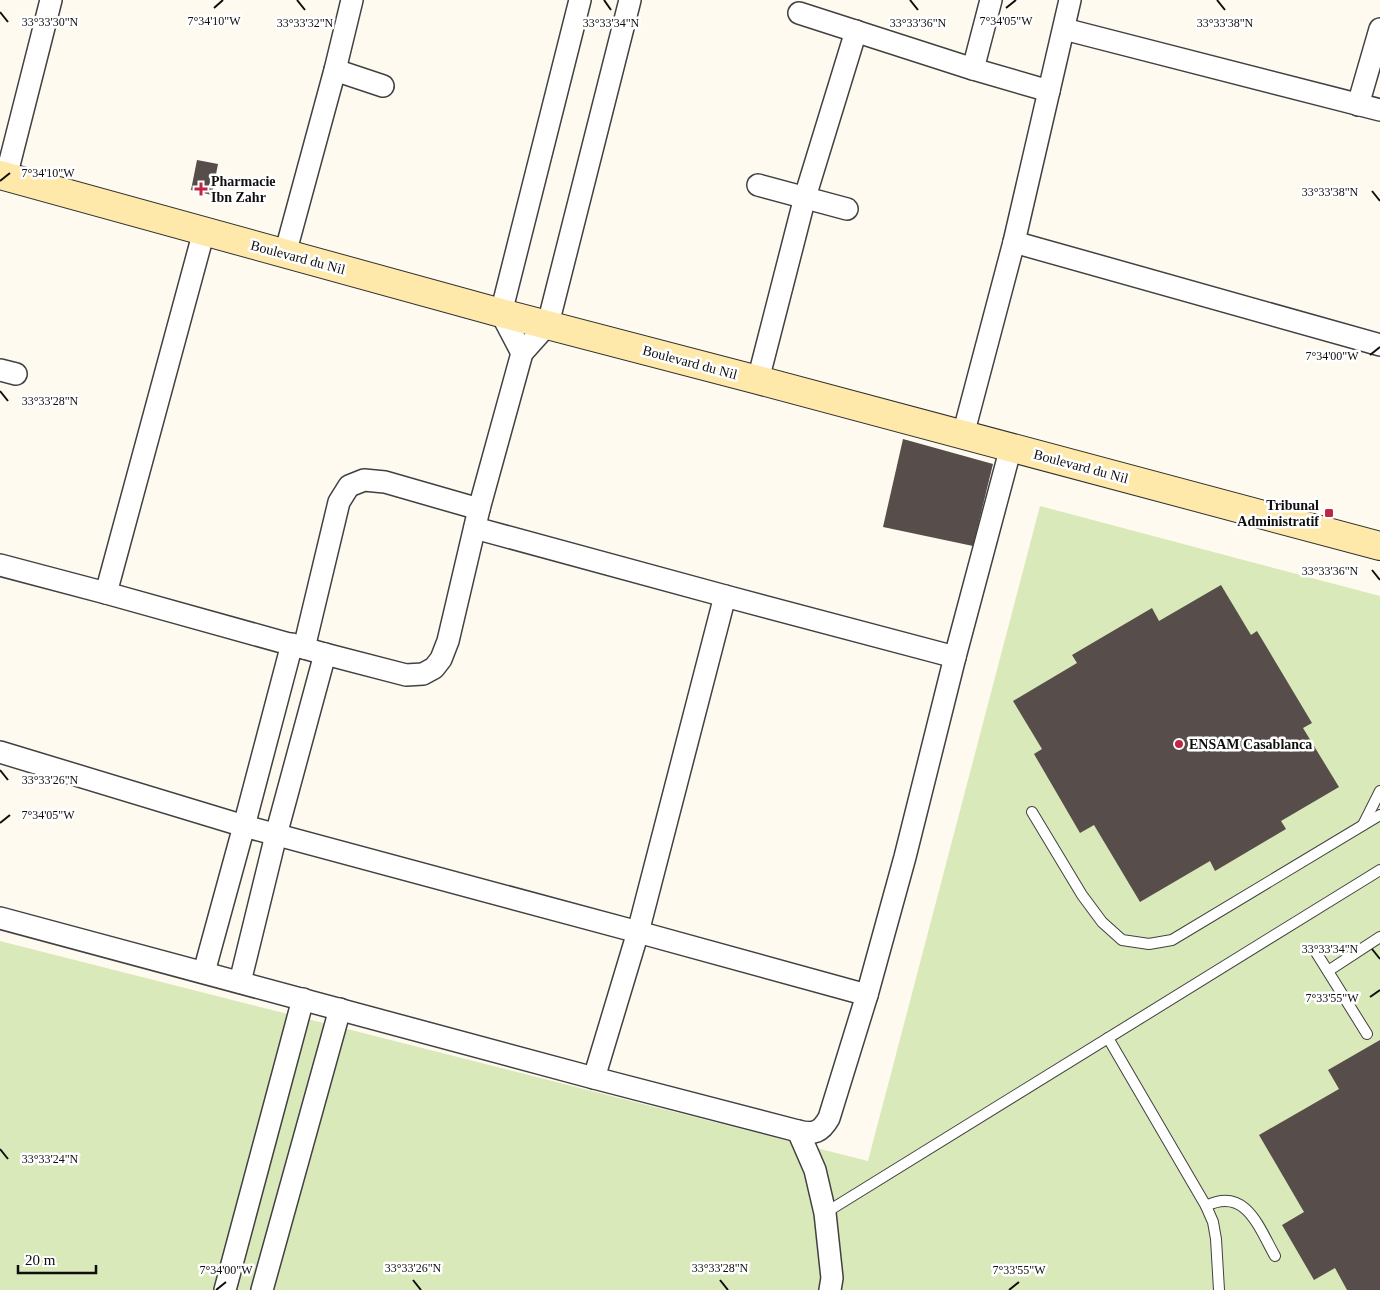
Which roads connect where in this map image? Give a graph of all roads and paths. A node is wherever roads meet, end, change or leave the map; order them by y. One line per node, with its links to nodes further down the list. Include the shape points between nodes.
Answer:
1 (51, 0): 17 (street)
2 (352, 0): 12 (street)
3 (580, 0): 24 (street)
4 (630, 0): 25 (street)
5 (991, 0): 11 (street)
6 (1070, 0): 9 (street)
7 (798, 13): 10 (street)
8 (1380, 29): 15 (street)
9 (1064, 30): 14 (street); 15 (street)
10 (856, 31): 11 (street); 19 (street)
11 (972, 69): 14 (street)
12 (336, 70): 13 (street); 23 (street)
13 (383, 86)
14 (1049, 91): 22 (street)
15 (1358, 105): 16 (street)
16 (1380, 110)
17 (3, 176): 21 (street, Boulevard du Nil)
18 (758, 184): 19 (street)
19 (805, 197): 20 (street); 28 (street)
20 (847, 209)
21 (204, 231): 23 (street, Boulevard du Nil); 34 (street)
22 (1014, 242): 26 (street); 29 (street)
23 (285, 254): 24 (street, Boulevard du Nil)
24 (501, 313): 25 (street, Boulevard du Nil); 27 (street)
25 (548, 324): 27 (street); 28 (street, Boulevard du Nil)
26 (1380, 345)
27 (522, 353): 31 (street)
28 (758, 380): 29 (street, Boulevard du Nil)
29 (963, 435): 30 (street, Boulevard du Nil)
30 (1011, 447): 32 (street, Boulevard du Nil); 38 (street)
31 (477, 518): 35 (street); 36 (street, via 385,482 364,480 349,486 339,502); 37 (street, via 448,641 434,668 423,674 406,675)
32 (1380, 546)
33 (0, 565): 34 (street)
34 (106, 593): 36 (street)
35 (725, 596): 38 (street); 48 (street)
36 (298, 646): 37 (street); 43 (street)
37 (325, 654): 45 (street)
38 (955, 657): 54 (street, via 905,857)
39 (0, 752): 43 (street)
40 (1380, 791): 44 (lane)
41 (1032, 812): 44 (lane, via 1102,922 1122,940 1149,944 1172,940)
42 (1380, 815): 44 (lane)
43 (244, 826): 45 (street); 52 (street)
44 (1362, 826)
45 (276, 835): 48 (street); 53 (street)
46 (1380, 870): 58 (lane)
47 (0, 918): 52 (street)
48 (638, 932): 54 (street); 59 (street)
49 (1380, 937): 51 (lane)
50 (1314, 949): 51 (lane)
51 (1328, 970): 57 (lane)
52 (204, 972): 53 (street)
53 (240, 982): 55 (street)
54 (866, 995): 60 (street, via 829,1118 816,1132)
55 (304, 999): 56 (street); 64 (street)
56 (340, 1009): 59 (street); 65 (street)
57 (1367, 1034)
58 (1108, 1038): 61 (lane); 62 (lane)
59 (594, 1078): 60 (street)
60 (798, 1131): 62 (street, via 815,1170)
61 (1206, 1206): 63 (lane, via 1226,1200 1245,1207); 67 (lane, via 1216,1239)
62 (825, 1213): 66 (street, via 832,1278)
63 (1275, 1256)
64 (225, 1290)
65 (262, 1290)
66 (830, 1290)
67 (1219, 1290)

